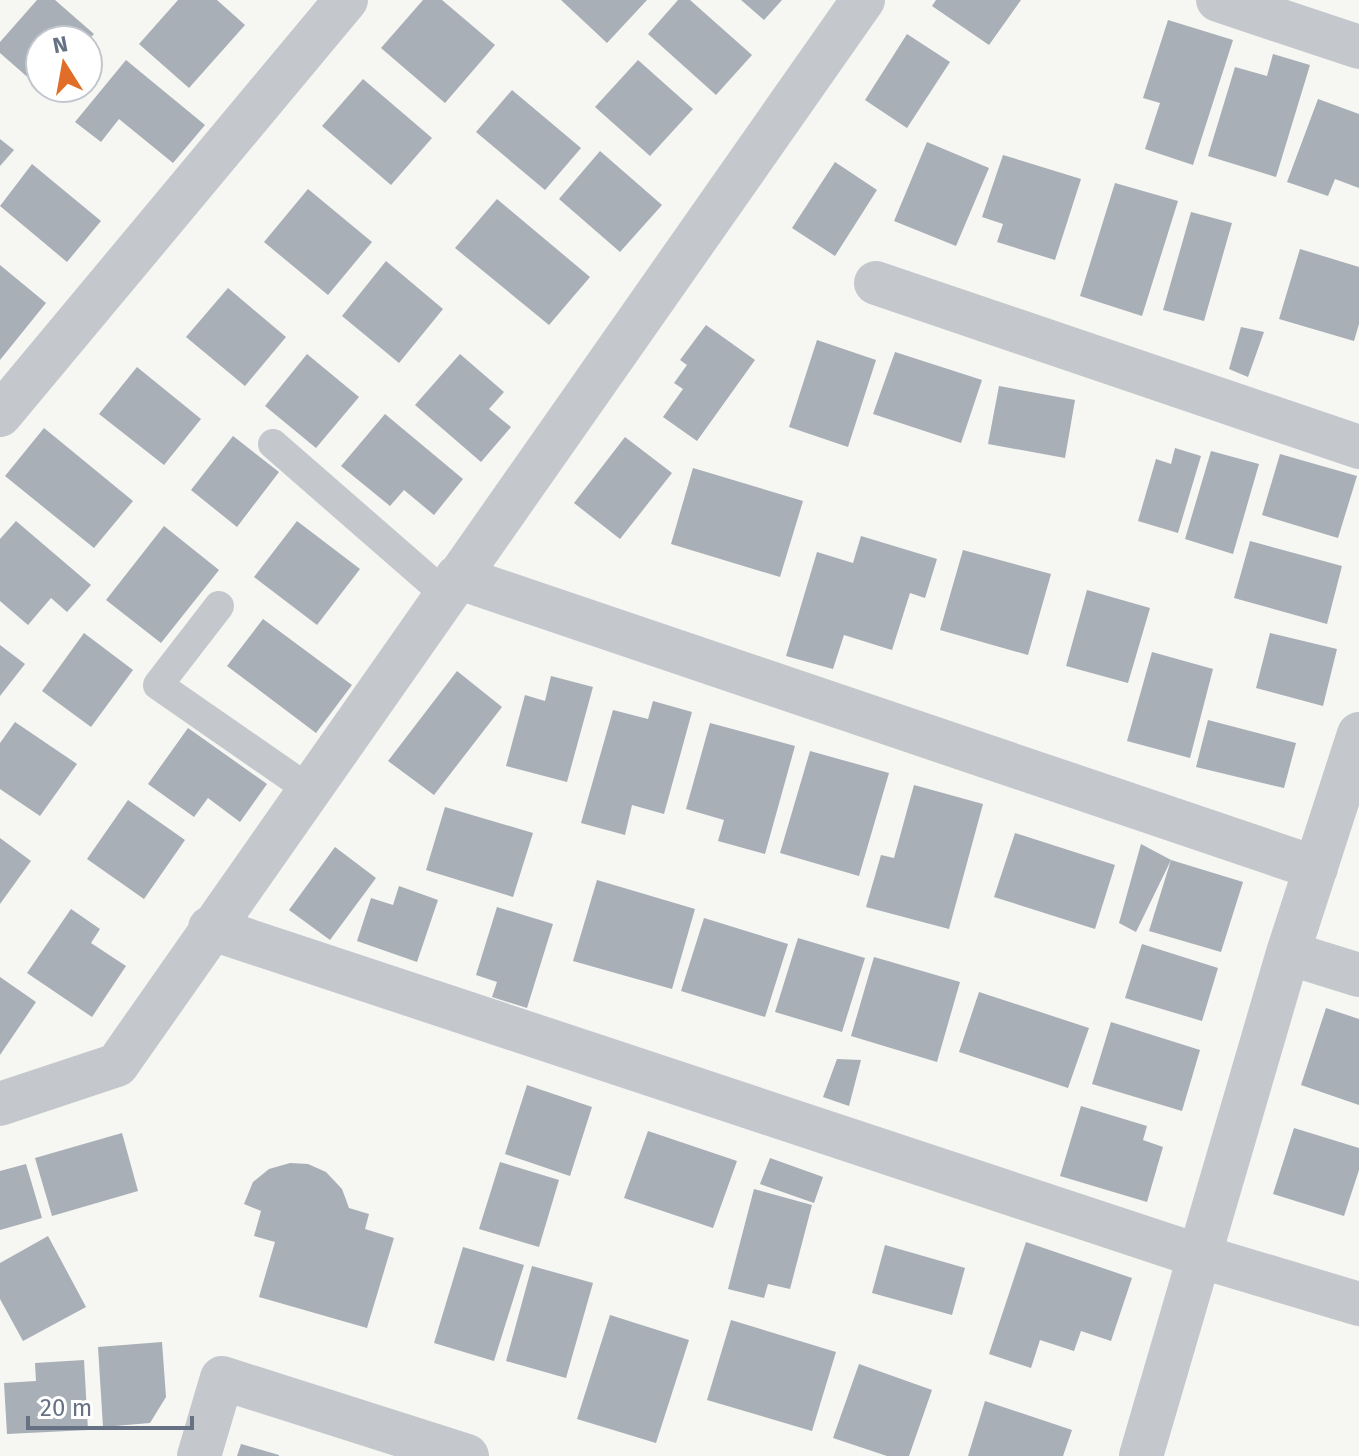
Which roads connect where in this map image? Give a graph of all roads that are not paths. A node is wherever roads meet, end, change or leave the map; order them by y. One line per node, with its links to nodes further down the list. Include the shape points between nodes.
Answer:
1 (346, 0): 6 (street)
2 (863, 0): 9 (street)
3 (1218, 0): 4 (street)
4 (1359, 47)
5 (876, 283): 8 (street)
6 (0, 415)
7 (273, 444): 9 (lane)
8 (1359, 447)
9 (451, 585): 12 (street); 13 (street)
10 (219, 606): 12 (lane, via 158,685)
11 (1359, 734): 13 (street)
12 (308, 789): 14 (street)
13 (1316, 868): 15 (street)
14 (210, 928): 17 (street, via 117,1065); 18 (street)
15 (1288, 953): 16 (street); 18 (street)
16 (1359, 975)
17 (0, 1104)
18 (1199, 1256): 19 (street); 22 (street)
19 (1359, 1304)
20 (199, 1456): 21 (street, via 222,1378)
21 (467, 1456)
22 (1141, 1456)

